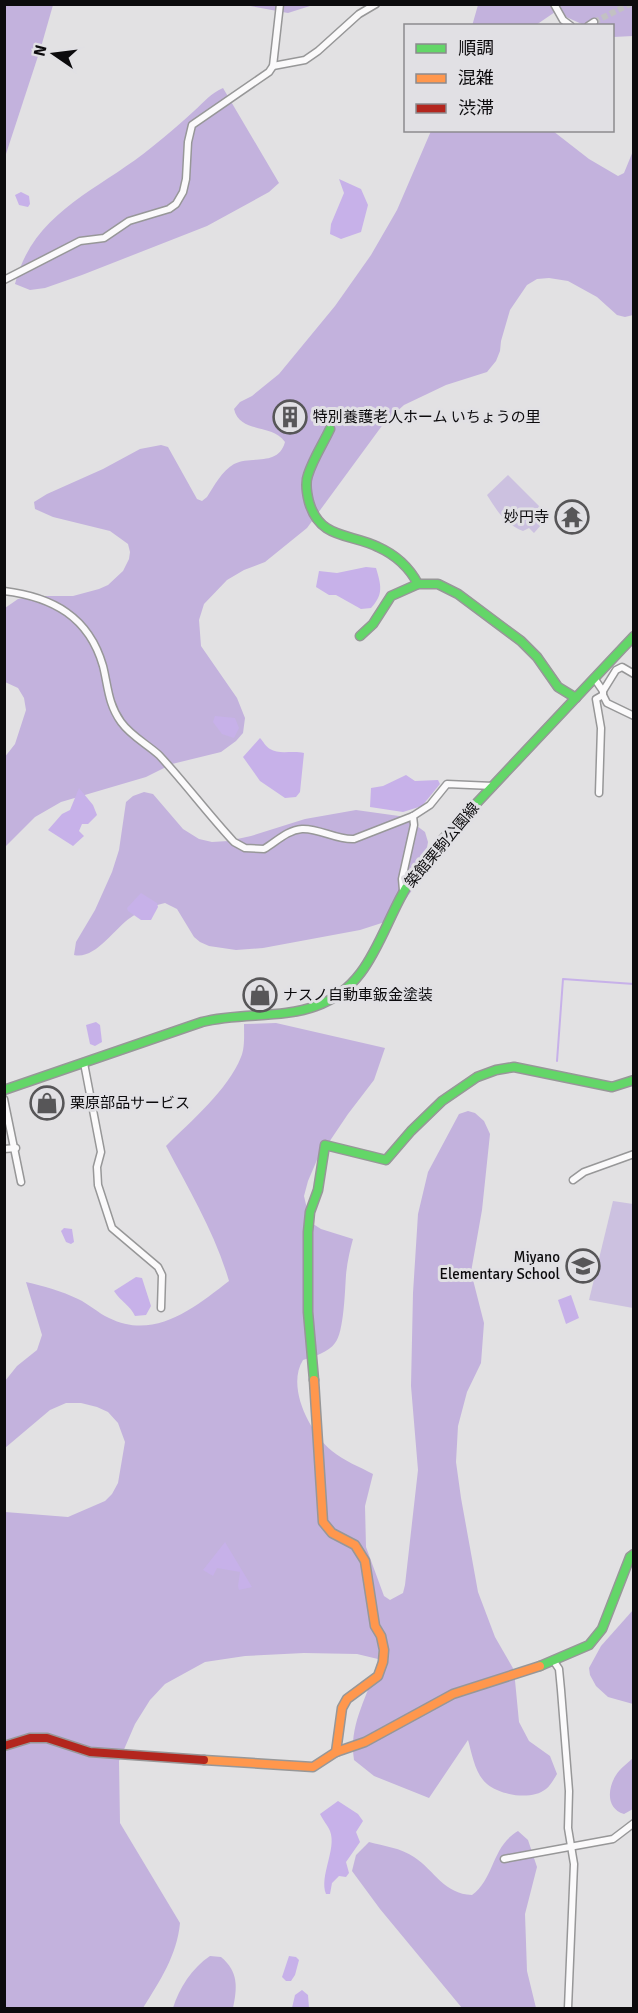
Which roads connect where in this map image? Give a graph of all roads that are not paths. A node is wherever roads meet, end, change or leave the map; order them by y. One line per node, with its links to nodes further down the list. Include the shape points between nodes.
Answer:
1 (280, 4): 5 (street)
2 (376, 4): 5 (street, via 305,60)
3 (554, 4): 4 (street)
4 (568, 24)
5 (273, 66): 6 (street, via 262,78 192,125 186,179 176,204 129,221 104,238 80,241)
6 (4, 280)
7 (330, 429): 8 (street, via 307,476 310,509 324,527 396,558 412,572)
8 (418, 584): 10 (street, via 391,596); 15 (street, via 438,584 458,594 521,641 558,687)
9 (4, 591): 19 (street, via 42,600 72,614 95,645 113,710 123,725 158,754 234,842 245,848 264,849 302,829 354,839)
10 (360, 636)
11 (633, 636): 13 (street, 築館栗駒公園線)
12 (633, 674): 14 (street, via 622,667 616,670)
13 (594, 678): 14 (street); 15 (street, 築館栗駒公園線)
14 (603, 693): 16 (street, via 607,703); 18 (street, via 596,699 601,728)
15 (576, 698): 17 (street, 築館栗駒公園線)
16 (633, 716)
17 (493, 786): 19 (street, via 447,784 430,805); 20 (street, 築館栗駒公園線, via 441,841)
18 (599, 793)
19 (413, 816): 20 (street, via 402,879)
20 (404, 890): 21 (street, 築館栗駒公園線, via 360,976 333,1000 304,1011 260,1012 211,1020)
21 (84, 1063): 23 (street, 築館栗駒公園線); 30 (street, via 101,1152 98,1185 112,1228 158,1266 162,1275)
22 (633, 1080): 34 (street, via 612,1087 514,1067 500,1068 478,1076 449,1097 404,1137 386,1160 325,1145 308,1232 308,1312 323,1522 333,1534 357,1545 362,1552 375,1626 384,1650 378,1676 347,1699 342,1708)
23 (4, 1090)
24 (4, 1099): 25 (street)
25 (16, 1148): 26 (street); 29 (street)
26 (4, 1149)
27 (633, 1154): 28 (street)
28 (573, 1180)
29 (21, 1182)
30 (161, 1308)
31 (633, 1554): 32 (street, via 602,1629 589,1645)
32 (553, 1660): 34 (street, via 453,1694 365,1742); 36 (street, via 559,1669)
33 (4, 1746): 34 (street, via 30,1738 47,1738 90,1752 298,1767 313,1767)
34 (336, 1752)
35 (633, 1823): 36 (street, via 613,1839)
36 (572, 1848): 37 (street); 38 (street)
37 (504, 1859)
38 (568, 2008)

